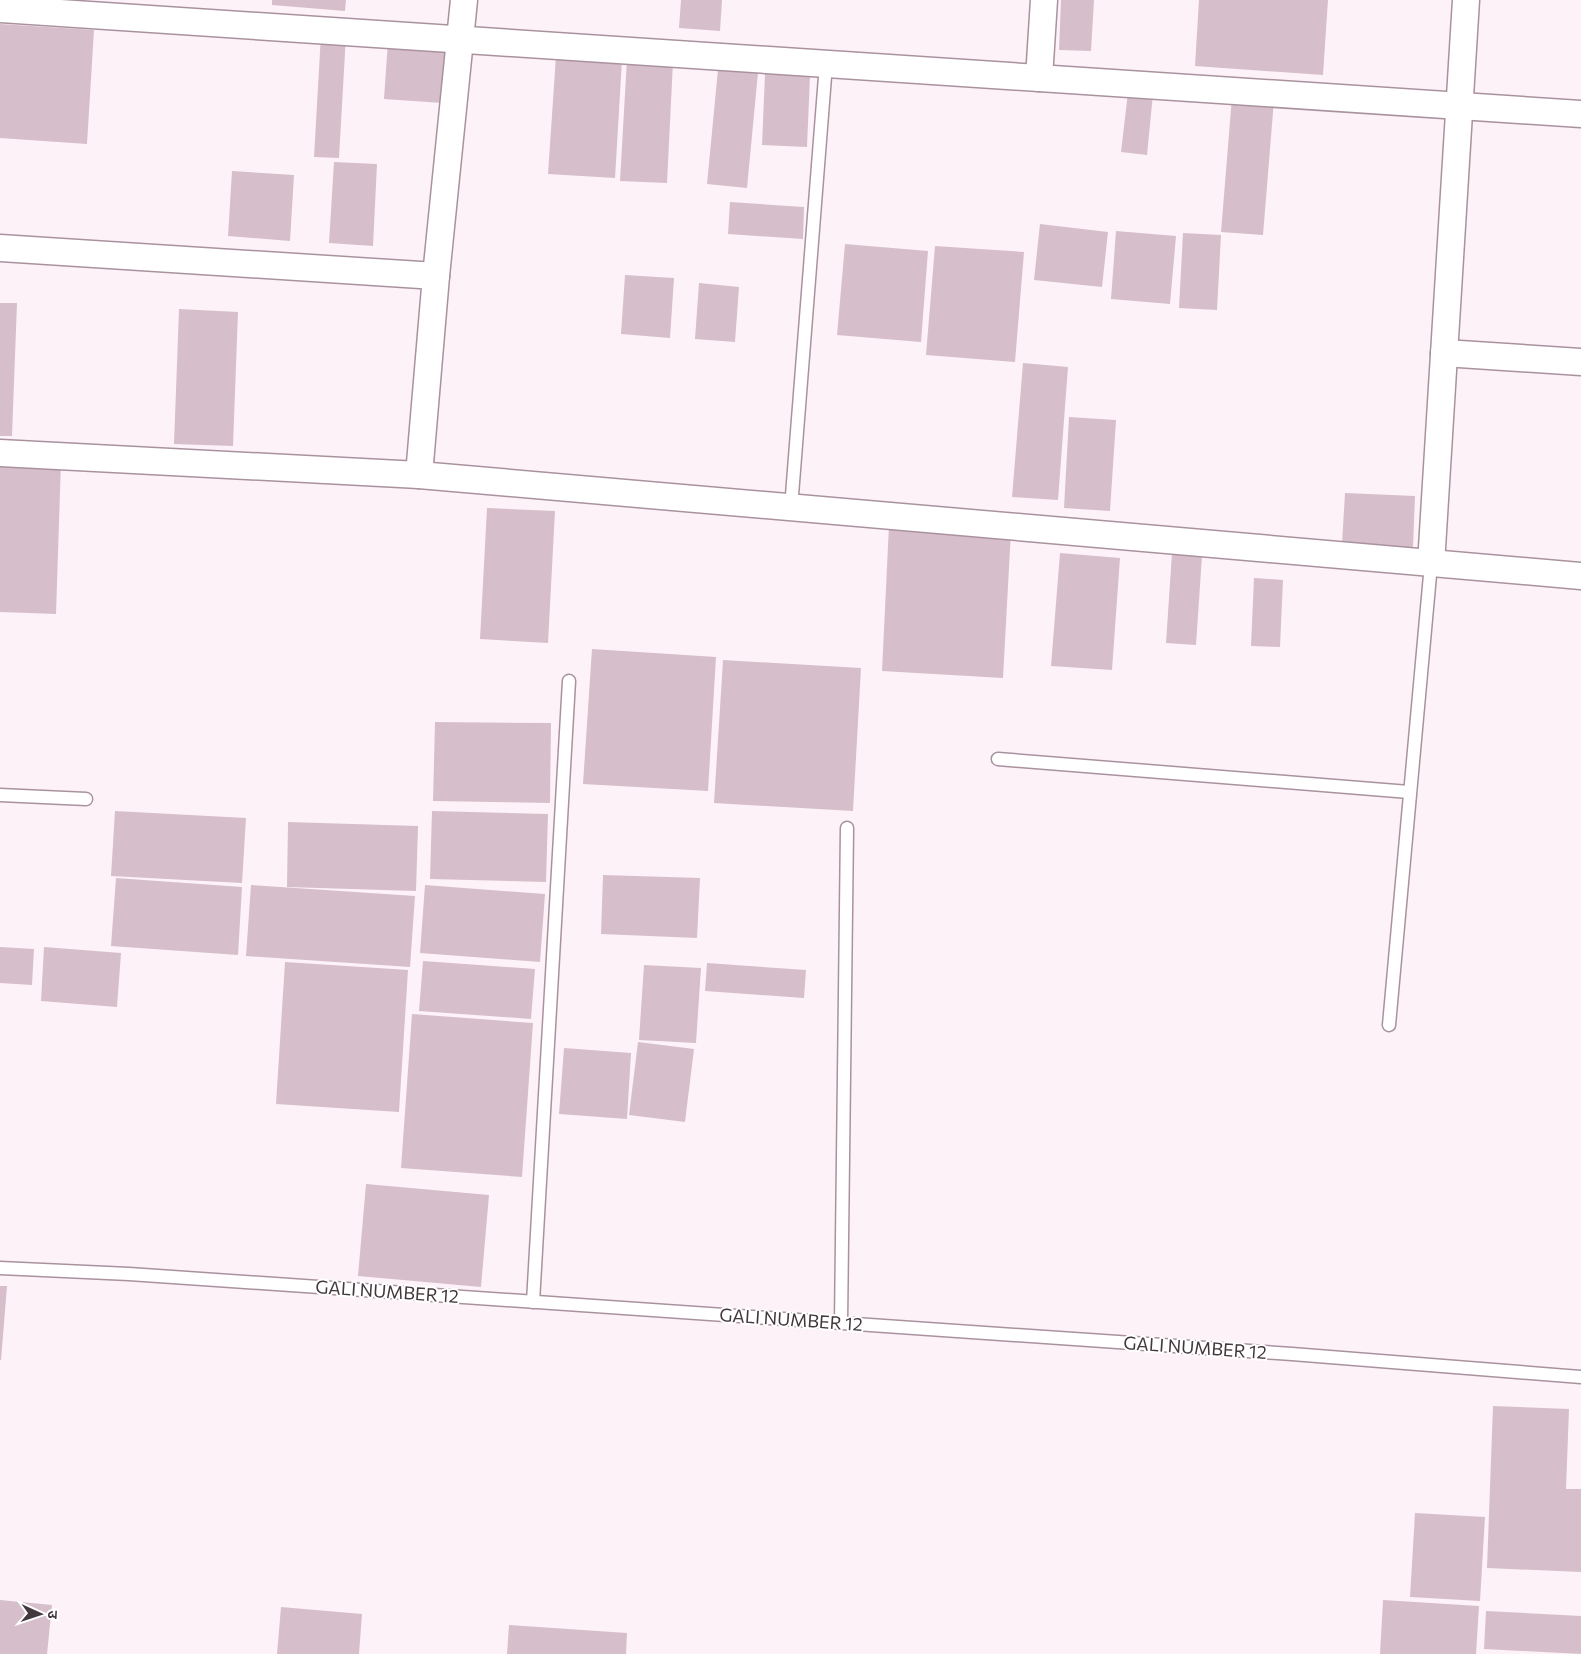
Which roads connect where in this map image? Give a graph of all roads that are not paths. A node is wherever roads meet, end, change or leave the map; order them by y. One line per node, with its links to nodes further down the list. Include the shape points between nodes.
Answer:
1 (464, 0): 5 (street)
2 (1044, 0): 7 (street)
3 (1466, 0): 8 (street)
4 (0, 9): 5 (street)
5 (462, 40): 6 (street); 11 (street)
6 (826, 64): 7 (street); 16 (lane)
7 (1038, 78): 8 (street)
8 (1460, 106): 9 (street); 12 (street)
9 (1581, 114)
10 (0, 248): 11 (street)
11 (436, 276): 15 (street)
12 (1444, 353): 13 (street); 17 (street)
13 (1581, 362)
14 (0, 452): 15 (street)
15 (419, 475): 16 (street)
16 (791, 508): 17 (street)
17 (1431, 564): 18 (street); 21 (lane)
18 (1581, 576)
19 (569, 681): 27 (lane)
20 (998, 759): 21 (lane)
21 (1409, 792): 25 (lane)
22 (0, 795): 23 (lane)
23 (86, 799)
24 (847, 828): 28 (lane)
25 (1389, 1026)
26 (0, 1268): 27 (lane, GALI NUMBER 12)
27 (533, 1302): 28 (lane, GALI NUMBER 12)
28 (841, 1323): 29 (lane, GALI NUMBER 12, via 1292,1354)
29 (1581, 1378)

